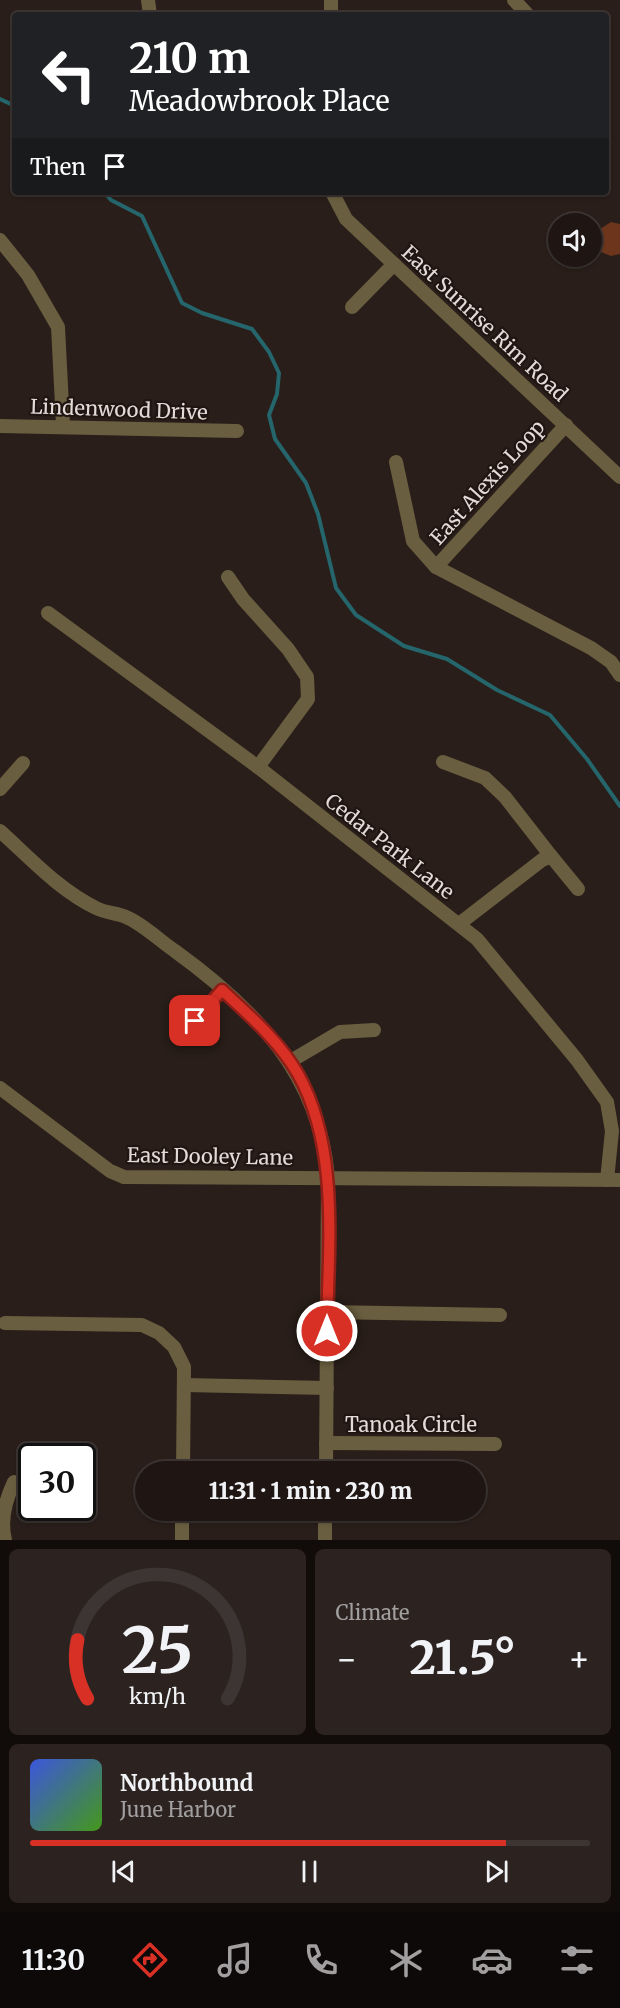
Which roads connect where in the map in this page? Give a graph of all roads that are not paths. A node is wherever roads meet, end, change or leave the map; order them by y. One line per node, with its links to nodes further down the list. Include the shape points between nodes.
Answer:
1 (514, 0): 2 (street)
2 (525, 12)
3 (334, 195): 5 (street, East Sunrise Rim Road, via 346,219)
4 (0, 240): 7 (street, via 28,275 58,327)
5 (394, 264): 6 (street); 8 (street, East Sunrise Rim Road)
6 (352, 307)
7 (63, 425): 9 (street, Lindenwood Drive); 10 (street, Lindenwood Drive)
8 (566, 425): 12 (street, East Sunrise Rim Road); 13 (street, East Alexis Loop)
9 (0, 426)
10 (237, 431)
11 (396, 462): 13 (street, via 413,541)
12 (620, 477)
13 (436, 567): 16 (street, East Alexis Loop, via 591,648 611,662)
14 (228, 577): 19 (street, via 307,677 308,699)
15 (48, 613): 19 (street, Cedar Park Lane)
16 (620, 675)
17 (443, 762): 22 (street, via 485,778)
18 (23, 763): 20 (street)
19 (258, 767): 24 (street, Cedar Park Lane)
20 (0, 789)
21 (0, 831): 25 (street, via 51,878 96,909 128,918)
22 (551, 856): 23 (street); 24 (street)
23 (578, 889)
24 (459, 924): 31 (street, Cedar Park Lane, via 477,939 607,1102)
25 (222, 990): 27 (street); 28 (street, via 267,1031)
26 (374, 1030): 28 (street, via 340,1032)
27 (181, 1036)
28 (289, 1062): 30 (street, via 313,1112)
29 (2, 1095): 30 (street, East Dooley Lane, via 22,1102 110,1171 124,1177)
30 (328, 1177): 31 (street, East Dooley Lane); 32 (street)
31 (613, 1180)
32 (327, 1312): 33 (street); 36 (street)
33 (500, 1315)
34 (5, 1323): 35 (street, via 142,1325 159,1333 174,1347 184,1367)
35 (183, 1385): 36 (street); 39 (street)
36 (327, 1388): 37 (street)
37 (326, 1443): 38 (street, Tanoak Circle); 40 (street)
38 (495, 1444)
39 (183, 1461)
40 (326, 1461)
41 (14, 1482): 44 (street, via 1,1508)
42 (183, 1521): 45 (street)
43 (326, 1521): 46 (street)
44 (5, 1540)
45 (182, 1540)
46 (325, 1540)

